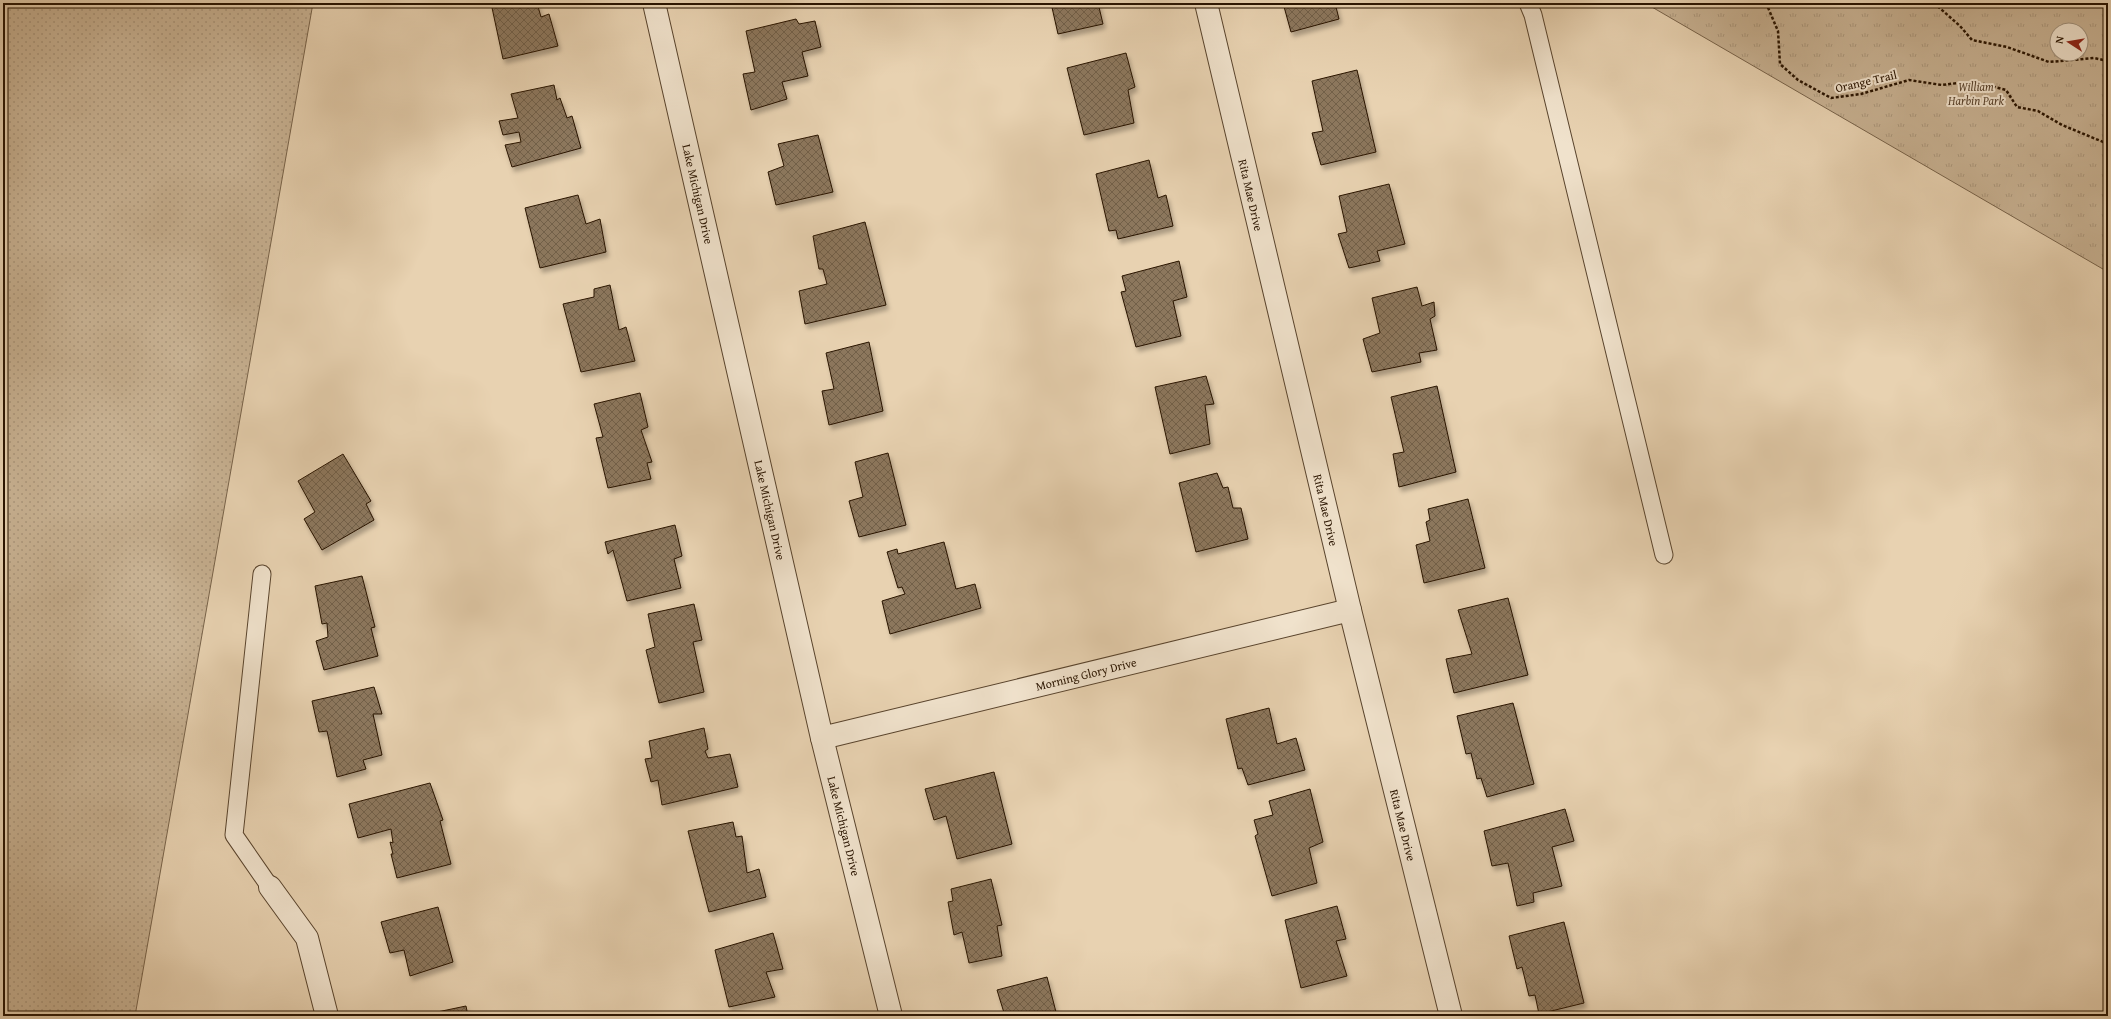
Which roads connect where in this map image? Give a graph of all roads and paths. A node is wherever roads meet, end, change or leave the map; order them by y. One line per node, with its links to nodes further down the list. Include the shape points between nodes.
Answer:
1 (654, 3): 11 (street, Lake Michigan Drive)
2 (1206, 3): 10 (street, Rita Mae Drive)
3 (1528, 3): 8 (lane)
4 (1766, 3): 7 (path, Orange Trail, via 1778,31 1780,64 1798,80 1831,98 1861,94 1909,80 1942,85 1984,84 2006,90 2017,107 2038,111 2062,125)
5 (1934, 3): 6 (path, via 1972,40 2007,46 2049,62 2094,58)
6 (2108, 61)
7 (2108, 144)
8 (1664, 555)
9 (262, 574): 12 (lane, via 234,834)
10 (1350, 610): 11 (street, Morning Glory Drive); 15 (street, Rita Mae Drive)
11 (822, 738): 14 (street, Lake Michigan Drive)
12 (270, 887): 13 (street, via 307,938)
13 (327, 1016)
14 (891, 1016)
15 (1451, 1016)

